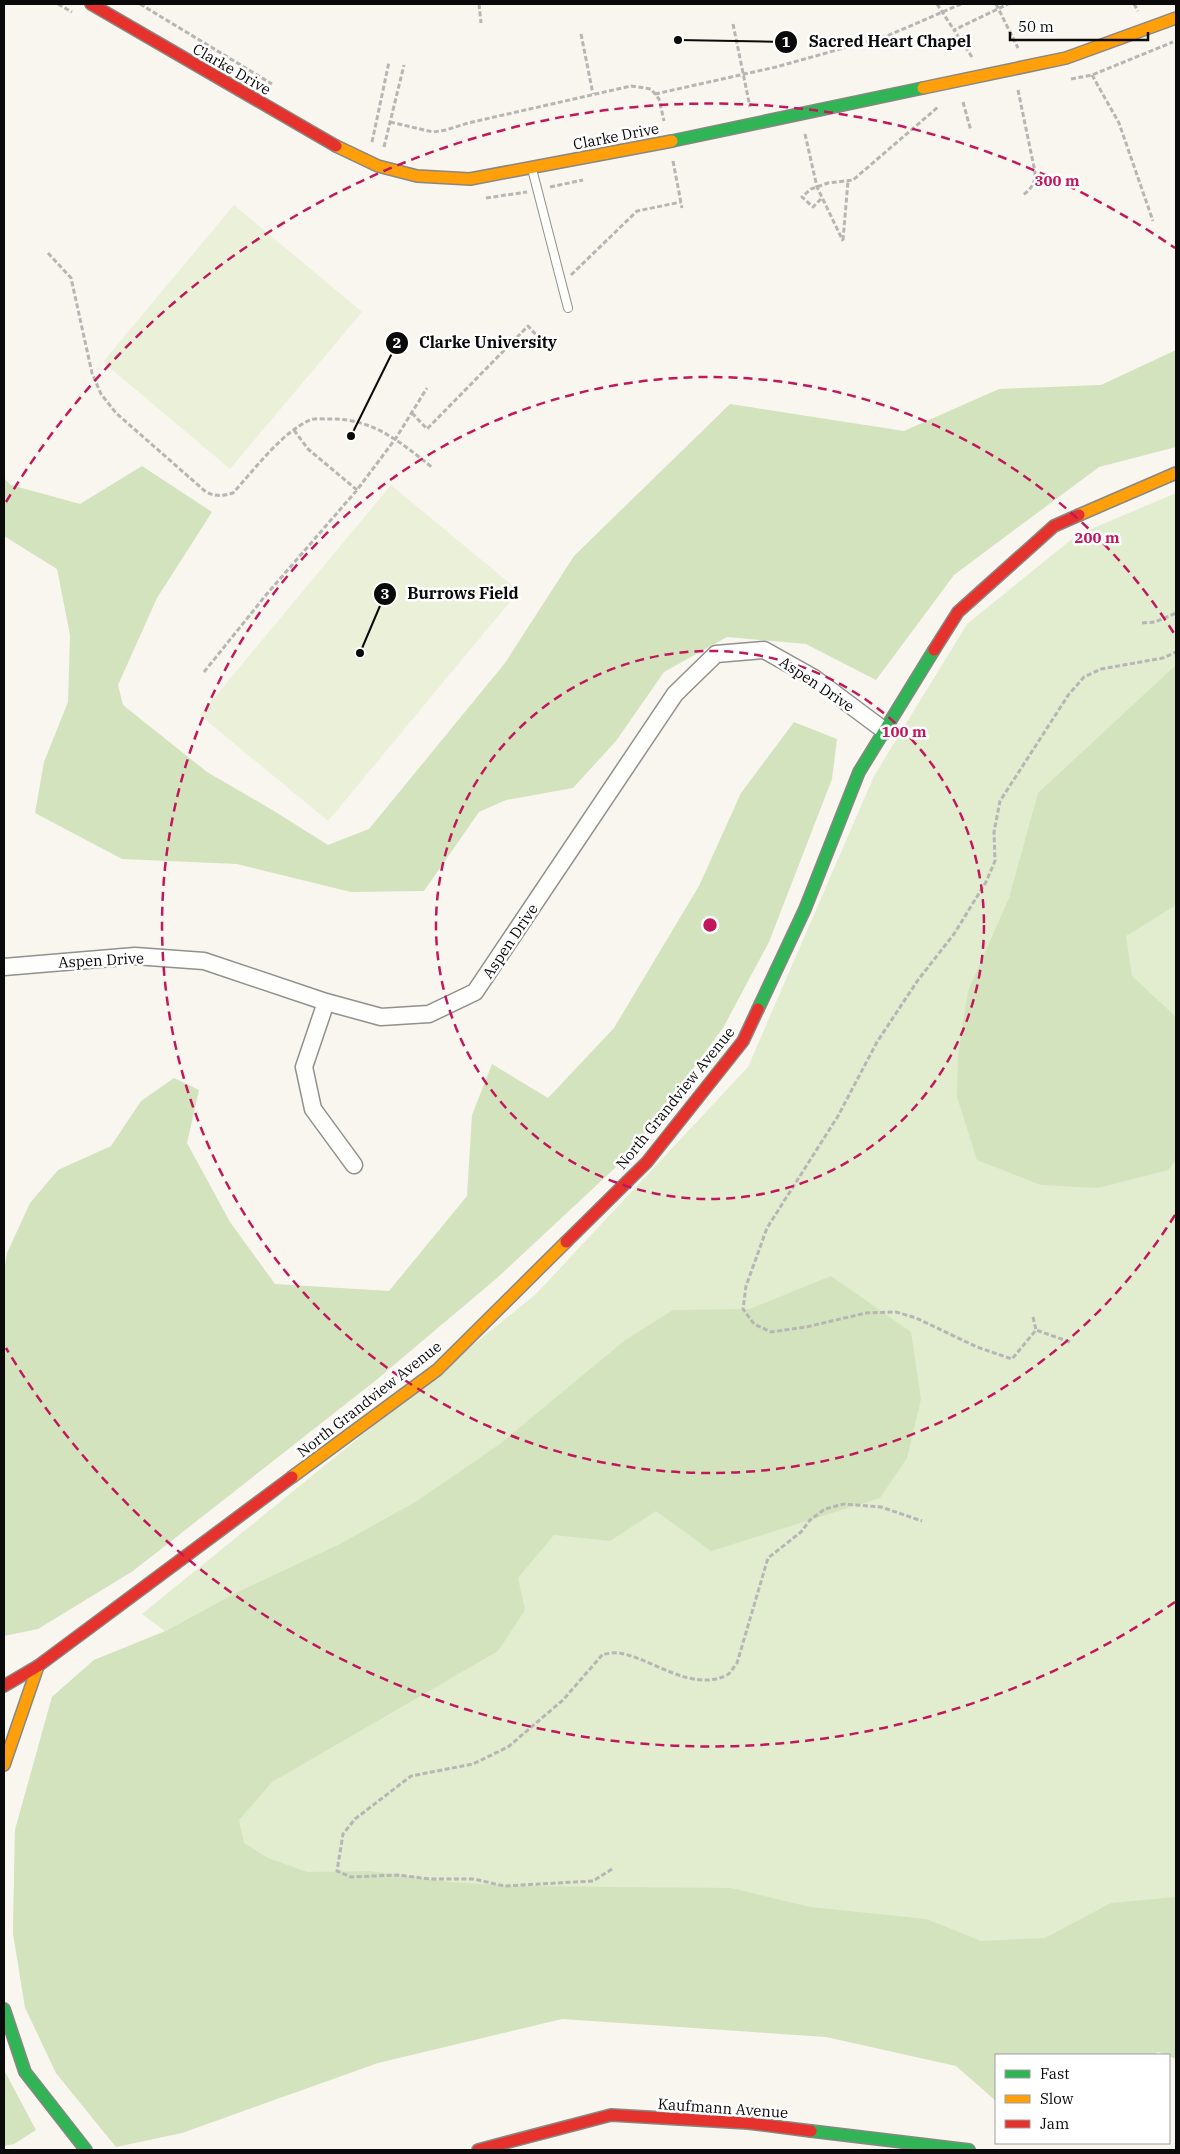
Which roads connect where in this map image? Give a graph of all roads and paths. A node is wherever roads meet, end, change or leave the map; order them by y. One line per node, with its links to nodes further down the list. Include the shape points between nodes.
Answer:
1 (58, 4): 14 (path)
2 (140, 4): 31 (path)
3 (479, 4): 17 (path)
4 (937, 4): 13 (path)
5 (961, 4): 13 (path)
6 (996, 4): 10 (path)
7 (1008, 4): 10 (path)
8 (1134, 4): 12 (path)
9 (94, 5): 49 (street, Clarke Drive, via 323,140 378,166 417,176 470,179)
10 (999, 8): 19 (path); 22 (path)
11 (1145, 9): 12 (path)
12 (1138, 11): 15 (path)
13 (942, 12): 19 (path); 29 (path, via 887,36)
14 (74, 13)
15 (1130, 14)
16 (1176, 18): 41 (street, Clarke Drive, via 1066,58)
17 (480, 23)
18 (733, 24): 29 (path)
19 (954, 30): 25 (path)
20 (581, 34): 33 (path)
21 (1027, 46): 22 (path)
22 (1018, 48): 23 (path)
23 (1009, 50)
24 (981, 55): 25 (path)
25 (972, 57): 26 (path)
26 (963, 59)
27 (389, 62): 45 (path)
28 (404, 65): 39 (path)
29 (743, 73): 34 (path); 36 (path)
30 (1092, 75): 59 (path, via 1119,124)
31 (276, 87)
32 (1018, 90): 54 (path, via 1035,172 1035,182)
33 (593, 94): 34 (path, via 631,86 650,89); 39 (path, via 433,132)
34 (655, 94): 40 (path, via 664,121)
35 (963, 102): 42 (path)
36 (750, 103): 37 (path); 41 (path)
37 (740, 105)
38 (938, 107): 51 (path)
39 (390, 122): 46 (path)
40 (655, 123)
41 (754, 124): 49 (street, Clarke Drive)
42 (971, 131)
43 (805, 134): 52 (path)
44 (365, 139): 45 (path)
45 (372, 142): 46 (path)
46 (384, 148): 47 (path)
47 (392, 150)
48 (682, 159): 57 (path, via 673,161)
49 (531, 168): 53 (lane)
50 (586, 180): 53 (path)
51 (848, 181): 52 (path); 56 (path, via 843,241)
52 (817, 187): 56 (path); 56 (path, via 802,197 813,207)
53 (537, 190): 55 (path); 61 (lane)
54 (1022, 194)
55 (484, 199)
56 (821, 199)
57 (681, 202): 58 (path); 61 (path, via 637,211)
58 (682, 208)
59 (1153, 221)
60 (48, 253): 66 (path, via 71,278 92,373 101,394 116,412 206,492 214,496 233,493)
61 (562, 284): 62 (lane)
62 (568, 308)
63 (550, 350): 65 (path, via 528,326 427,429)
64 (427, 388): 65 (path)
65 (412, 413): 67 (path)
66 (294, 430): 67 (path, via 312,419 343,419); 70 (path, via 308,449)
67 (396, 438): 68 (path); 70 (path)
68 (433, 468)
69 (1176, 473): 75 (street, North Grandview Avenue, via 1054,526 958,612)
70 (357, 490): 74 (path, via 266,594)
71 (1176, 613): 72 (path, via 1155,622)
72 (1142, 623)
73 (1176, 652): 80 (path, via 1163,658 1101,669 1084,677 1069,694 1000,800 994,832 995,861 986,882 954,934 918,980 877,1042 838,1116 767,1228 746,1286 743,1309 754,1324 771,1332 866,1313 896,1312 1012,1359)
74 (204, 672)
75 (885, 731): 77 (street, Aspen Drive, via 814,678 764,650 716,654 675,694 475,992 429,1014 380,1017); 83 (street, North Grandview Avenue, via 859,772 805,909 743,1040 647,1162 437,1370)
76 (4, 967): 77 (street, Aspen Drive, via 135,956 204,962)
77 (326, 1002): 78 (street, via 304,1067 313,1109)
78 (354, 1166)
79 (1033, 1317): 80 (path)
80 (1036, 1330): 81 (path)
81 (1070, 1342)
82 (922, 1521): 86 (path, via 881,1507 844,1504 825,1509 768,1558 737,1663 728,1674 709,1679 690,1677 673,1674 618,1652 603,1654 563,1700 508,1747 473,1764 411,1776 355,1819 343,1834 337,1871 351,1877 398,1875 474,1879 504,1886 593,1881)
83 (38, 1666): 84 (street, North Grandview Avenue); 85 (street)
84 (4, 1686)
85 (4, 1765)
86 (612, 1869)
87 (4, 2008): 88 (street, via 25,2072)
88 (86, 2150)
89 (478, 2150): 90 (street, Kaufmann Avenue, via 611,2115 748,2122)
90 (969, 2150)

